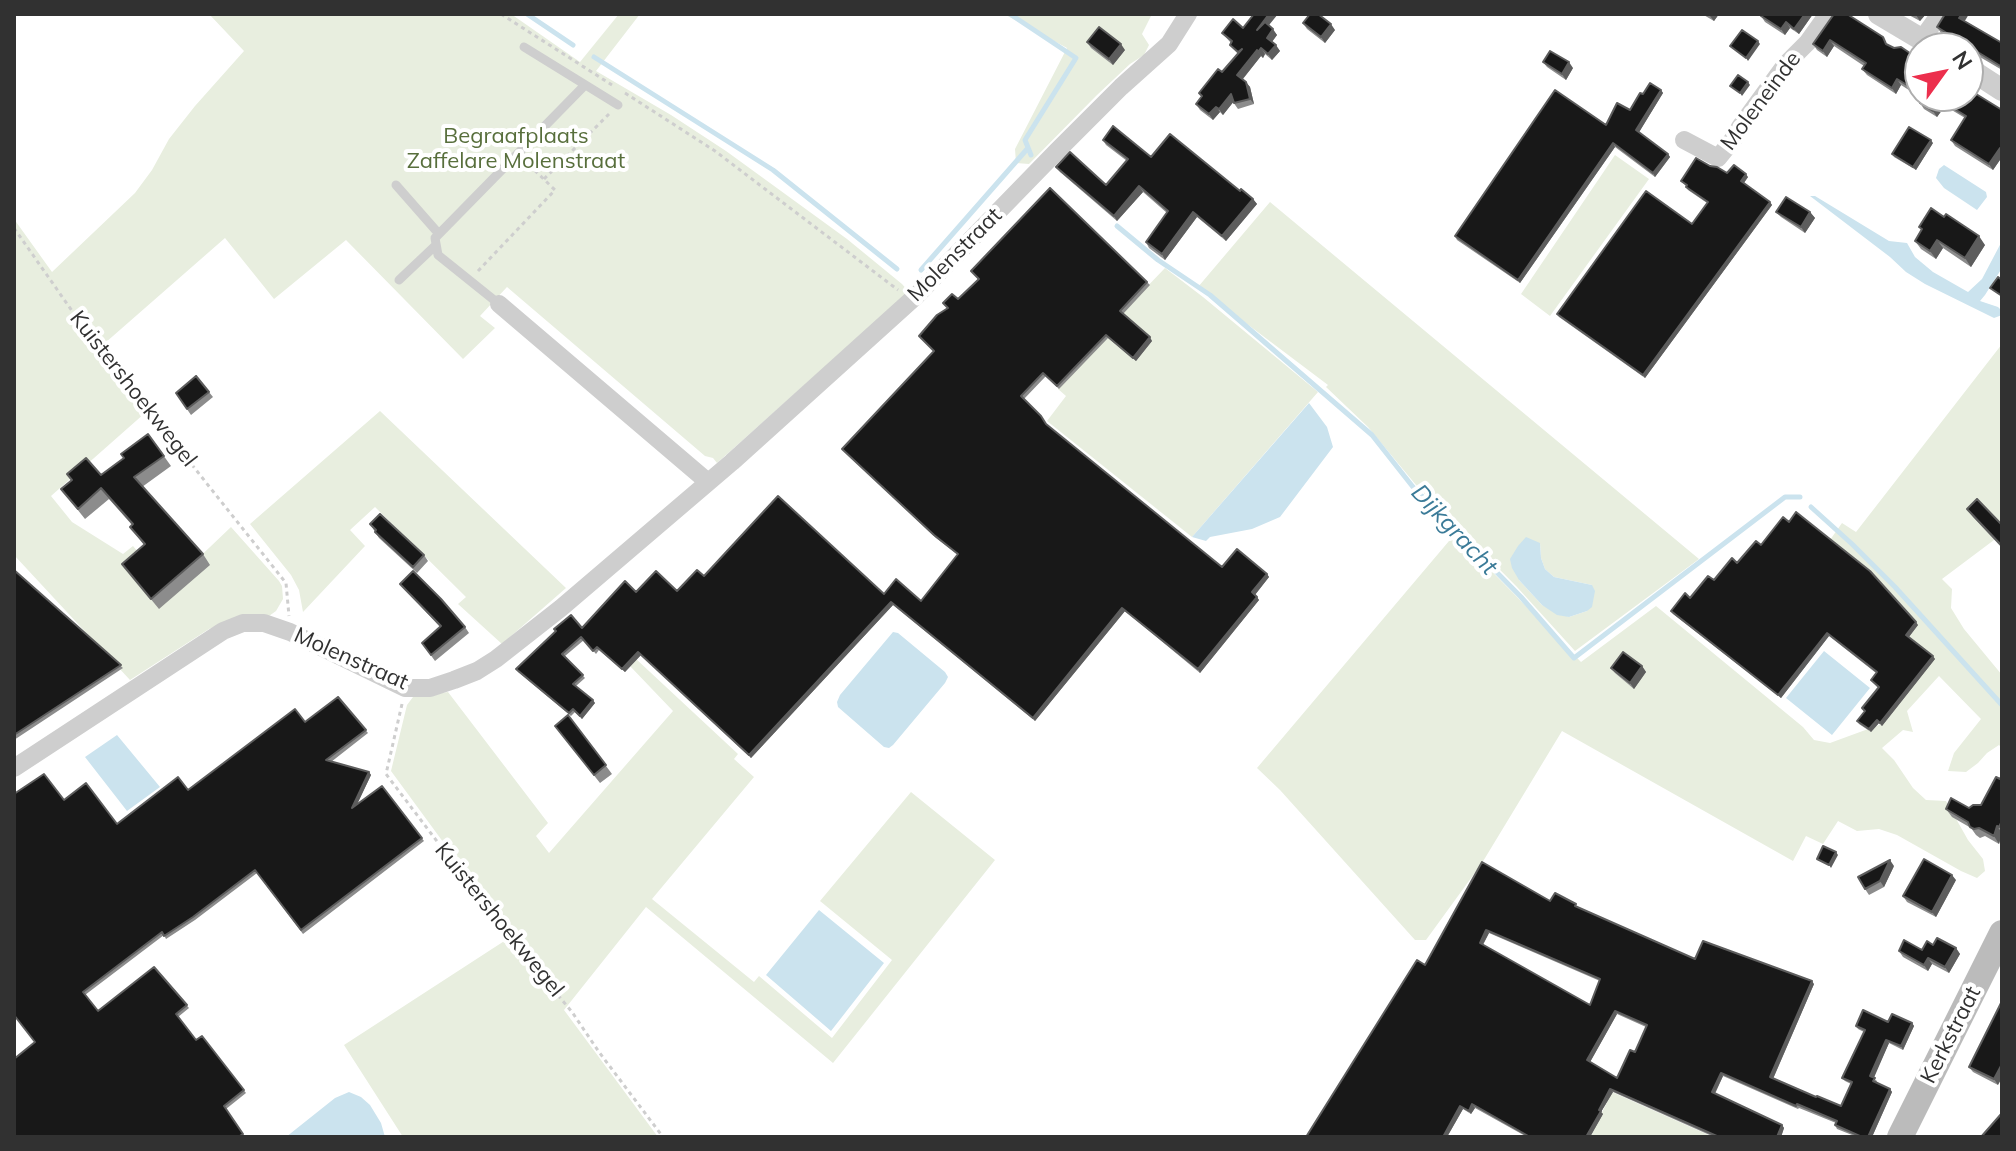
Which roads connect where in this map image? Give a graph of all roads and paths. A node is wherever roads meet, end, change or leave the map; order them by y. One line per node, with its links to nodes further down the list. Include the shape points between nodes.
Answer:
1 (501, 14): 19 (path, via 715,151)
2 (1188, 14): 19 (street, Molenstraat, via 1169,44)
3 (1828, 14): 11 (street, Moleneinde, via 1718,158)
4 (1879, 14): 5 (street)
5 (1909, 32)
6 (524, 47): 8 (lane)
7 (1984, 78): 9 (street)
8 (585, 85): 10 (lane); 12 (lane)
9 (2002, 90)
10 (618, 105): 13 (path)
11 (1684, 140)
12 (518, 153): 13 (path); 16 (lane)
13 (544, 179): 18 (path, via 555,190)
14 (396, 185): 16 (lane)
15 (14, 228): 22 (path, Kuistershoekwegel, via 91,338 286,583)
16 (438, 240): 17 (lane); 18 (lane, via 438,255)
17 (399, 280)
18 (469, 281): 20 (lane)
19 (911, 300): 21 (street, Molenstraat)
20 (499, 304): 21 (street)
21 (708, 482): 23 (street, Molenstraat, via 496,659 430,688)
22 (290, 632): 23 (street, Molenstraat); 24 (street, Molenstraat, via 264,623 243,623 223,631)
23 (405, 688): 26 (path, Kuistershoekwegel, via 386,774)
24 (14, 768)
25 (2002, 933): 27 (main road, Kerkstraat)
26 (663, 1137)
27 (1900, 1137)

